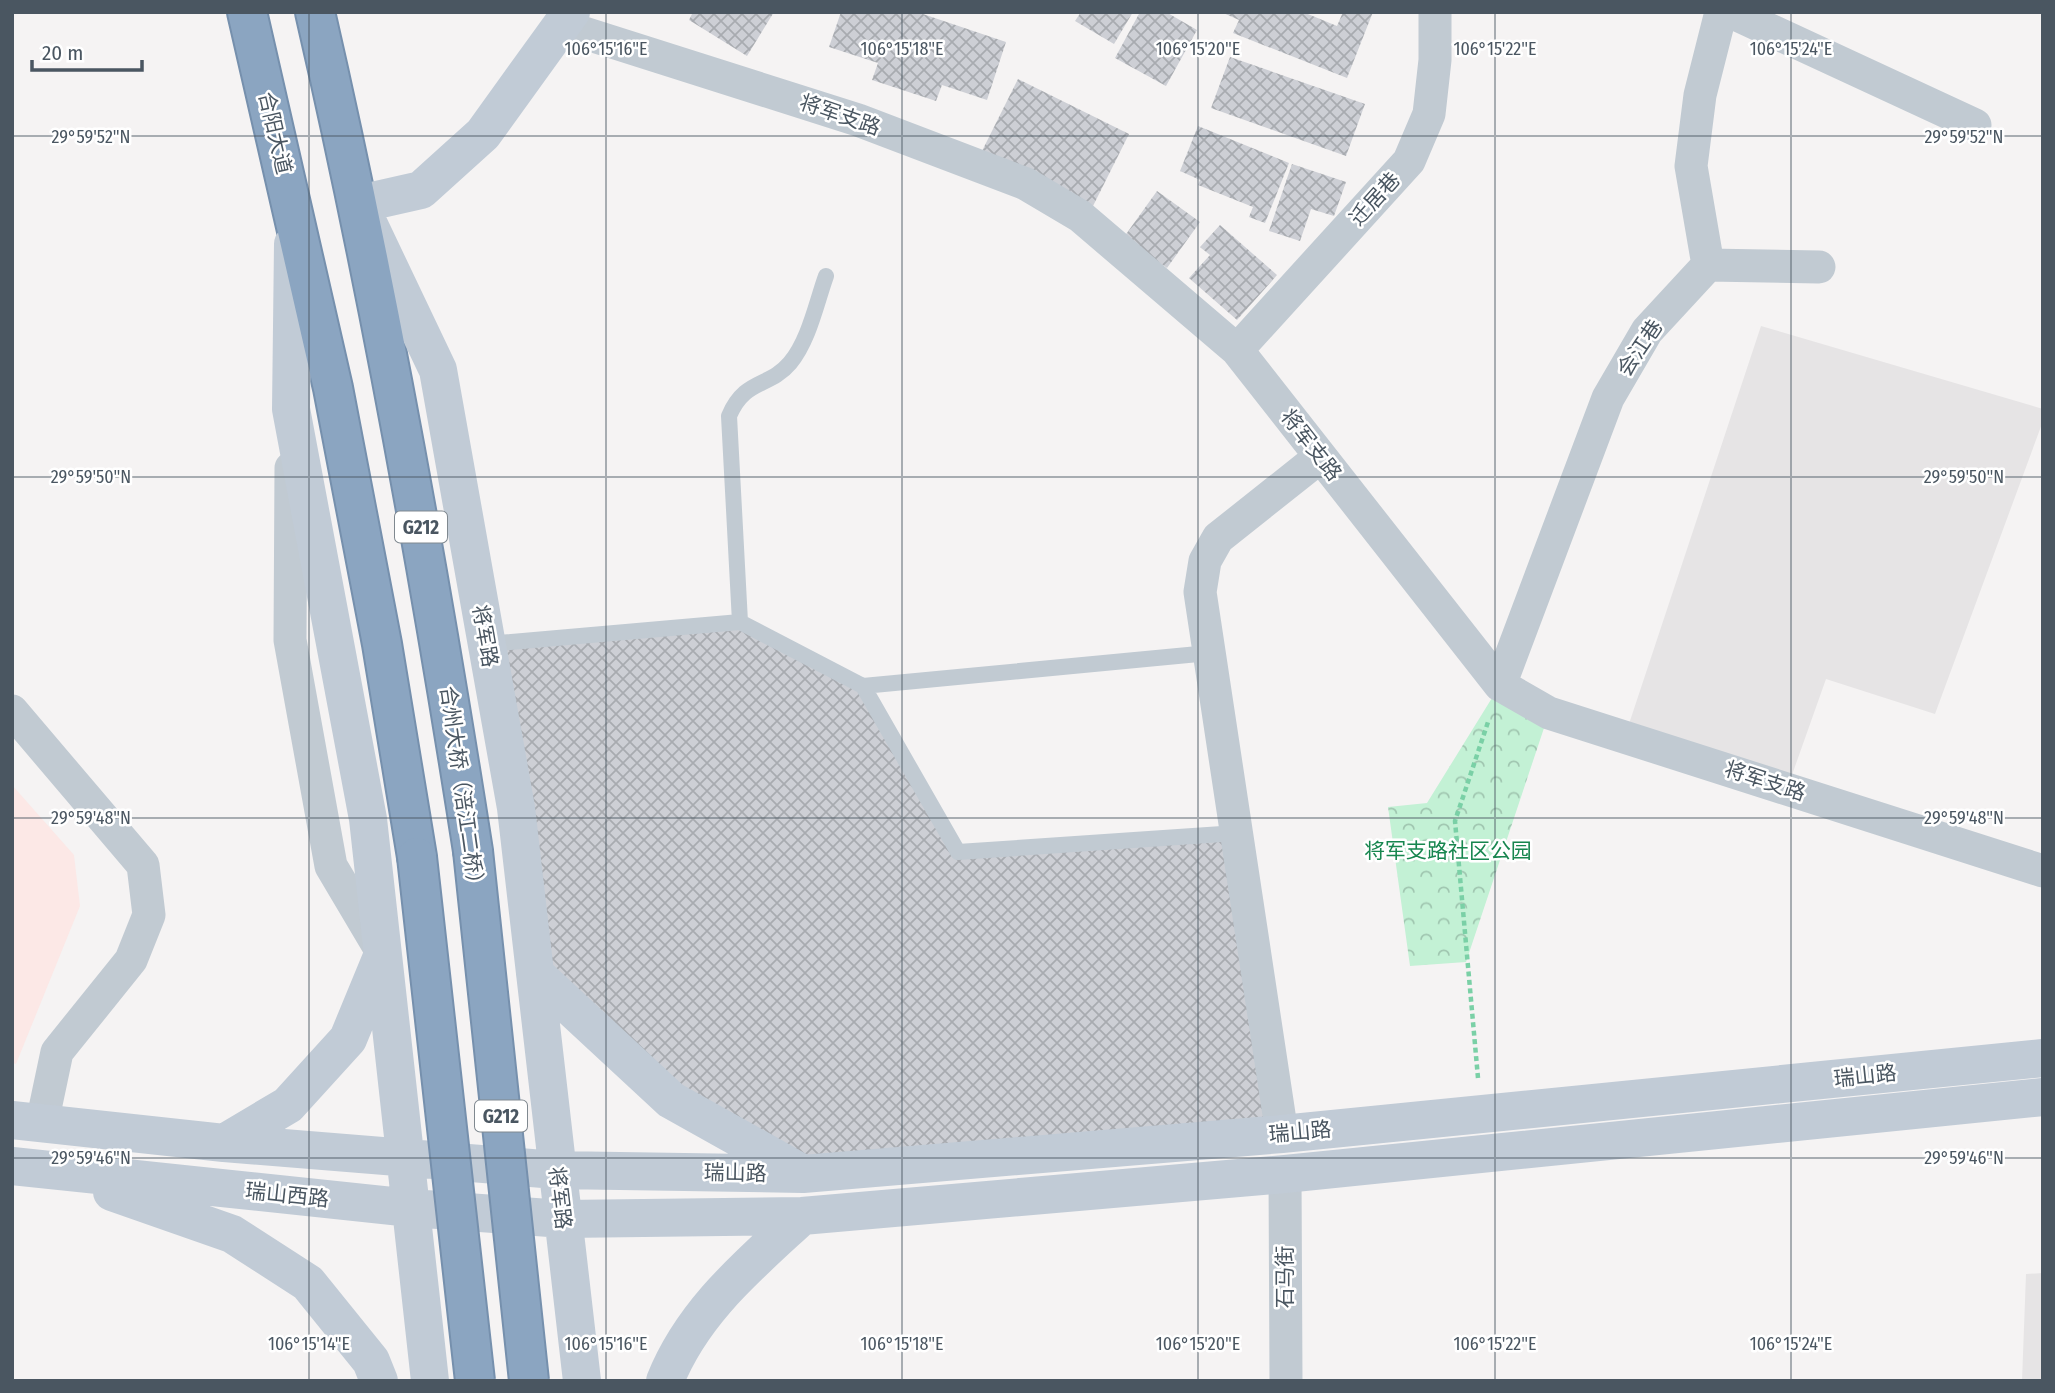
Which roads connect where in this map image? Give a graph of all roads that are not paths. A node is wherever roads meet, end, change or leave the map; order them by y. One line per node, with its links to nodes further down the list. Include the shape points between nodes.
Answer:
1 (247, 12): 9 (highway, 合阳大道 / G212)
2 (316, 12): 8 (highway, G212)
3 (1435, 12): 13 (street, 迁居巷, via 1429,114 1409,161)
4 (1721, 12): 10 (street, via 1700,95 1691,166)
5 (1731, 12): 7 (street)
6 (566, 19): 8 (main road, via 483,134 421,190); 13 (street, 将军支路, via 858,120 1026,184 1080,216)
7 (1975, 125)
8 (359, 204): 16 (main road, 将军路, via 438,370); 42 (highway, 合州大桥（涪江二桥） / G212, bridge, via 431,578 473,851)
9 (293, 214): 23 (main road, via 291,409 368,819); 41 (highway, G212, bridge, via 336,401 418,857)
10 (1708, 265): 11 (street); 19 (street, 会江巷, via 1647,331 1608,398)
11 (1819, 267)
12 (826, 276): 15 (lane, via 800,348 789,365 750,387 729,416)
13 (1237, 350): 14 (street, 将军支路)
14 (1320, 457): 17 (street, via 1218,538 1205,561 1200,592); 19 (street, 将军支路)
15 (740, 622): 16 (lane); 18 (lane)
16 (487, 645): 24 (main road, 将军路, via 516,808)
17 (1209, 653): 18 (lane); 21 (street)
18 (863, 685): 21 (lane, via 958,852)
19 (1500, 685): 22 (street, 将军支路, via 1549,713)
20 (12, 711): 27 (street, via 143,865 149,915 131,960 57,1052)
21 (1237, 833): 28 (street)
22 (2043, 871)
23 (383, 953): 29 (main road, via 348,1039 288,1105); 30 (main road)
24 (535, 974): 32 (main road, 将军路); 34 (main road, via 671,1100)
25 (2043, 1058): 28 (main road, 瑞山路)
26 (2043, 1097): 35 (main road, 瑞山路)
27 (27, 1122): 29 (main road)
28 (1283, 1134): 34 (main road, 瑞山路)
29 (224, 1143): 30 (main road)
30 (404, 1156): 32 (main road); 36 (main road)
31 (12, 1166): 33 (main road, 瑞山西路)
32 (556, 1170): 34 (main road, 瑞山路); 38 (main road, 将军路)
33 (54, 1171): 36 (main road, 瑞山西路); 39 (main road, via 232,1234 307,1283 370,1360)
34 (803, 1174)
35 (1285, 1174): 37 (main road, 瑞山路); 45 (street, 石马街)
36 (411, 1208): 38 (main road, 瑞山西路); 40 (main road)
37 (802, 1216): 38 (main road, 瑞山路); 44 (main road, via 722,1289 677,1351)
38 (563, 1219): 43 (main road, 将军路)
39 (379, 1381)
40 (430, 1381)
41 (475, 1381)
42 (529, 1381)
43 (582, 1381)
44 (665, 1381)
45 (1286, 1381)

